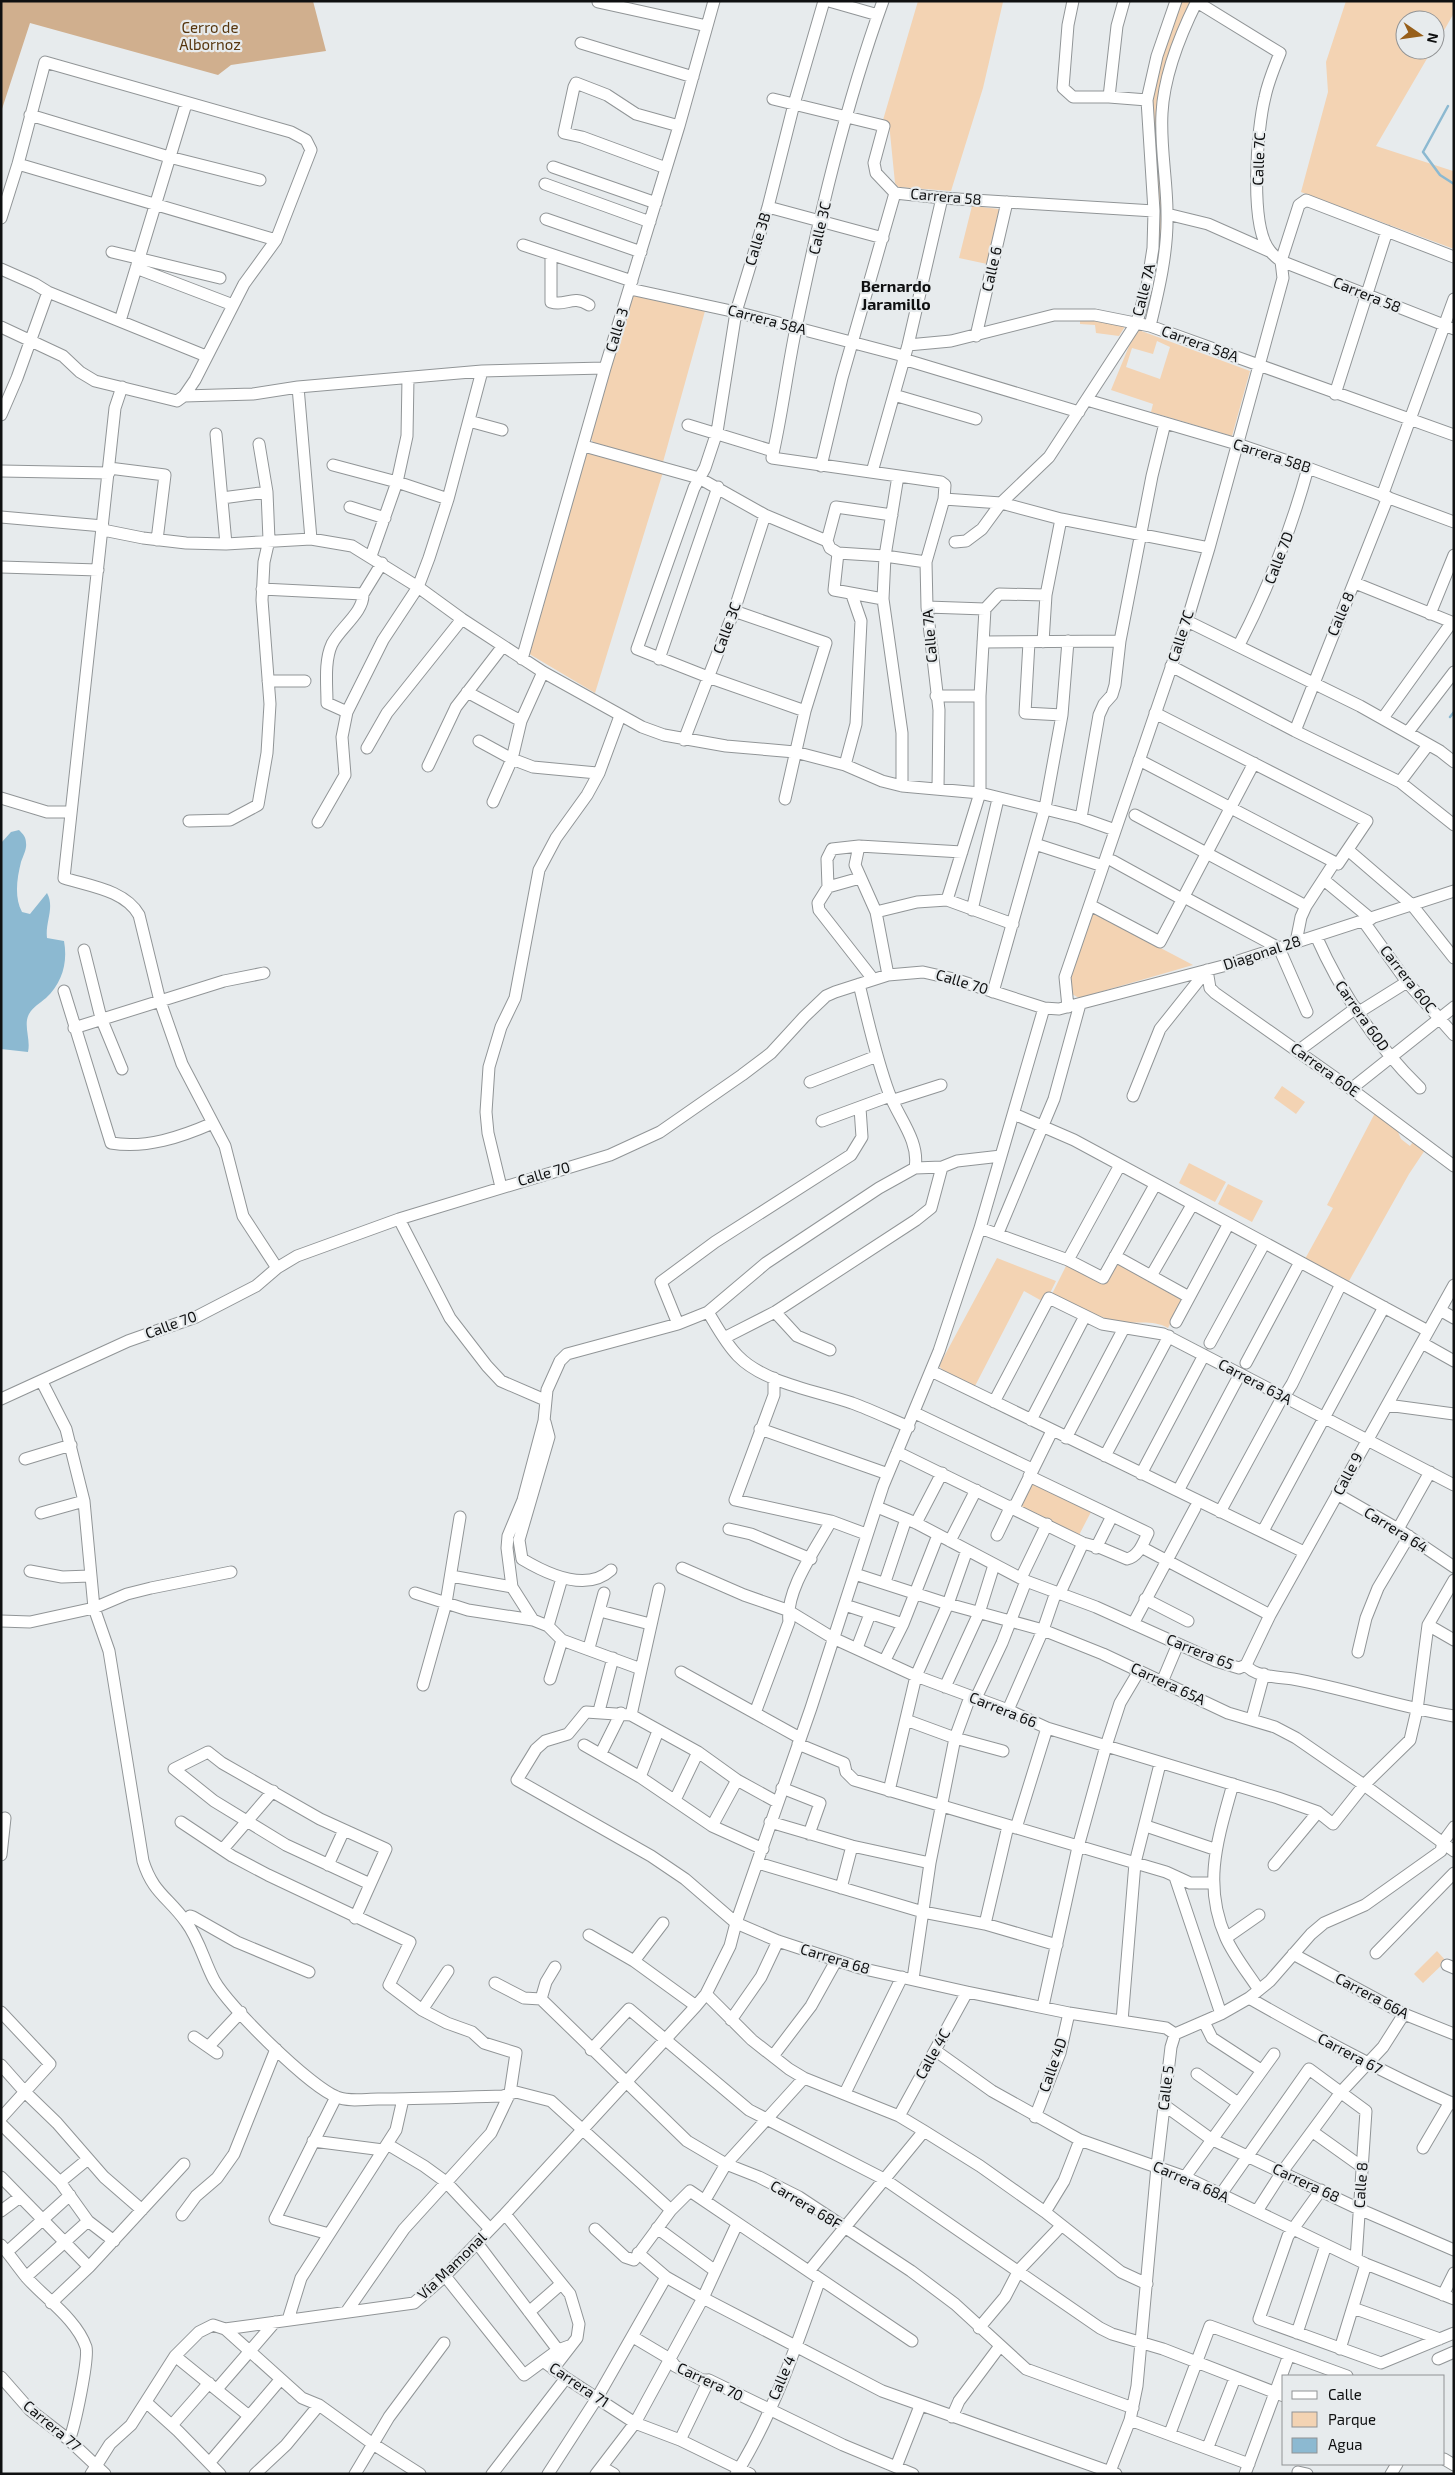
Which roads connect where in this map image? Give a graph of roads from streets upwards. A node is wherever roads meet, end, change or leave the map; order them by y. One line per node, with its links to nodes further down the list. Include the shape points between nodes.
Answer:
1 (714, 1): 11 (street, Calle 3)
2 (824, 1): 18 (street, Calle 3B)
3 (829, 1): 10 (street)
4 (882, 1): 10 (street, Calle 3C)
5 (1073, 1): 14 (street, via 1063,88 1073,97)
6 (1124, 1): 14 (street, via 1117,26)
7 (1176, 1): 16 (street, Calle 7A, via 1157,56)
8 (598, 2): 11 (street)
9 (1197, 2): 35 (street, Calle 7A, via 1176,50 1165,90 1162,114); 44 (street, Calle 7C, via 1280,53 1265,97 1259,138 1259,220)
10 (878, 14): 20 (street, Calle 3C)
11 (707, 26): 13 (street, Calle 3)
12 (581, 43): 13 (street)
13 (693, 77): 21 (street, Calle 3)
14 (1109, 97): 16 (street)
15 (773, 99): 18 (street, Carrera 58)
16 (1147, 100): 34 (street, Calle 7A)
17 (186, 104): 19 (street, via 45,62); 22 (street); 42 (street, via 291,132 306,140 311,150)
18 (794, 104): 20 (street, Carrera 58); 33 (street, Calle 3B)
19 (30, 115): 22 (street); 23 (street)
20 (847, 116): 28 (street, Carrera 58, via 884,126 874,163 876,173); 39 (street, Calle 3C)
21 (679, 126): 25 (street, Calle 3); 25 (street, via 636,114 600,92 576,83 574,87 564,133)
22 (169, 157): 26 (street); 32 (street)
23 (18, 164): 32 (street); 36 (street)
24 (554, 167): 31 (street)
25 (666, 168): 31 (street, Calle 3)
26 (260, 180)
27 (545, 184): 38 (street)
28 (895, 192): 29 (street, Carrera 58); 41 (street)
29 (942, 198): 30 (street, Carrera 58); 69 (street)
30 (1007, 202): 34 (street, Carrera 58); 66 (street, Calle 6)
31 (656, 203): 38 (street, Calle 3)
32 (155, 204): 42 (street); 50 (street)
33 (768, 207): 39 (street); 59 (street, Calle 3B)
34 (1154, 211): 61 (street, Calle 7A, via 1153,248)
35 (1167, 214): 44 (street, via 1208,224); 62 (street, Calle 7A, via 1163,264)
36 (1, 218)
37 (546, 219): 46 (street)
38 (650, 222): 46 (street, Calle 3)
39 (821, 222): 41 (street); 65 (street, Calle 3C)
40 (1387, 231): 48 (street); 49 (street, Calle 7C, via 1302,201); 55 (street)
41 (883, 238): 68 (street)
42 (276, 240): 57 (street)
43 (523, 245): 47 (street, Carrera 58A)
44 (1269, 251): 49 (street)
45 (112, 252): 50 (street)
46 (641, 252): 53 (street, Calle 3)
47 (551, 255): 53 (street, Carrera 58A); 58 (street, via 550,302 577,299)
48 (1454, 257)
49 (1281, 261): 55 (street, Carrera 58); 71 (street, Calle 7C, via 1283,278)
50 (138, 264): 52 (street); 57 (street); 60 (street)
51 (1, 269): 54 (street)
52 (220, 278)
53 (631, 285): 59 (street, Carrera 58A); 72 (street, Calle 3)
54 (48, 292): 60 (street); 67 (street)
55 (1366, 294): 64 (street, Carrera 58); 77 (street)
56 (1454, 299): 64 (street, Calle 8)
57 (232, 305): 70 (street)
58 (588, 306)
59 (736, 312): 65 (street, Carrera 58A); 89 (street, Calle 3B)
60 (120, 321): 70 (street)
61 (1137, 322): 62 (street, Carrera 58A); 66 (street, Carrera 58A, via 1095,315 1054,315); 80 (street, Calle 7A)
62 (1150, 326): 71 (street, Carrera 58A)
63 (1, 327): 67 (street)
64 (1449, 327): 85 (street, Calle 8)
65 (796, 328): 68 (street, Carrera 58A); 95 (street, Calle 3C)
66 (976, 336): 69 (street, Carrera 58A)
67 (30, 338): 76 (street, via 63,356 95,381); 82 (street)
68 (853, 342): 69 (street, Carrera 58A); 97 (street)
69 (905, 353): 78 (street); 81 (street, Carrera 58A)
70 (206, 356): 79 (street)
71 (1258, 365): 77 (street, Carrera 58A); 93 (street, Calle 7C)
72 (605, 368): 73 (street); 94 (street, Calle 3)
73 (482, 371): 74 (street); 84 (street)
74 (408, 378): 75 (street); 104 (street, via 407,436)
75 (298, 387): 79 (street, via 254,394); 121 (street)
76 (122, 388): 79 (street, via 177,401); 99 (street, via 115,408)
77 (1335, 394): 85 (street, Carrera 58A)
78 (894, 395): 83 (street); 101 (street)
79 (184, 396)
80 (1087, 400): 81 (street, Calle 7A); 86 (street, Carrera 58B)
81 (1079, 412): 111 (street, Calle 7A, via 1049,457)
82 (1, 415)
83 (976, 419)
84 (469, 420): 88 (street); 109 (street)
85 (1411, 420): 91 (street, Carrera 58A); 107 (street, Calle 8)
86 (1165, 423): 93 (street, Carrera 58B); 120 (street)
87 (688, 425): 89 (street)
88 (502, 430)
89 (717, 432): 95 (street); 103 (street, Calle 3B)
90 (216, 434): 108 (street)
91 (1454, 435)
92 (259, 444): 106 (street)
93 (1237, 444): 98 (street, Carrera 58B); 127 (street, Calle 7C)
94 (584, 446): 103 (street); 158 (street, Calle 3)
95 (772, 454): 97 (street)
96 (333, 466): 104 (street)
97 (821, 466): 101 (street)
98 (1308, 468): 107 (street, Carrera 58B); 155 (street, Calle 7D, via 1280,559)
99 (109, 470): 100 (street); 119 (street); 122 (street, via 165,475)
100 (1, 471)
101 (872, 472): 102 (street)
102 (898, 476): 110 (street, Calle 7A, via 941,482 945,485); 114 (street)
103 (698, 478): 105 (street); 157 (street, Calle 3B, via 637,649)
104 (398, 482): 109 (street); 116 (street)
105 (718, 487): 113 (street); 157 (street)
106 (267, 492): 108 (street); 123 (street)
107 (1385, 496): 118 (street, Carrera 58B); 136 (street, Calle 8)
108 (222, 498): 126 (street)
109 (448, 499): 137 (street)
110 (944, 500): 111 (street); 132 (street, Calle 7A)
111 (1001, 503): 117 (street); 125 (street, Calle 7A, via 982,529 966,541)
112 (350, 507): 116 (street)
113 (765, 515): 124 (street); 145 (street, Calle 3C)
114 (892, 515): 124 (street, via 836,507); 131 (street)
115 (1, 517): 119 (street)
116 (385, 518): 130 (street)
117 (1061, 519): 120 (street); 141 (street)
118 (1454, 522)
119 (103, 528): 122 (street); 135 (street)
120 (1142, 534): 127 (street); 151 (street)
121 (311, 539): 123 (street); 130 (street, via 352,546)
122 (157, 540): 126 (street)
123 (269, 540): 126 (street); 138 (street)
124 (827, 540): 128 (street, via 830,548)
125 (955, 542)
126 (226, 544)
127 (1210, 548): 148 (street, Calle 7C)
128 (838, 553): 131 (street); 140 (street, via 834,590)
129 (1454, 555): 146 (street)
130 (371, 556): 133 (street)
131 (885, 556): 132 (street); 142 (street)
132 (926, 562): 143 (street, Calle 7A)
133 (382, 563): 137 (street); 139 (street)
134 (1, 567): 135 (street)
135 (98, 570): 200 (street)
136 (1355, 582): 146 (street); 165 (street, Calle 8)
137 (418, 587): 147 (street); 170 (street, via 382,640)
138 (262, 589): 139 (street); 163 (street)
139 (363, 594): 170 (street, via 359,608 332,644 329,654 327,703)
140 (852, 595): 142 (street); 187 (street, via 861,621 856,724)
141 (1046, 595): 144 (street, via 999,594); 154 (street)
142 (883, 599): 191 (street, via 902,733)
143 (927, 607): 144 (street); 167 (street, Calle 7A)
144 (985, 609): 152 (street)
145 (734, 611): 162 (street, Calle 3C); 169 (street, via 826,644)
146 (1430, 614): 149 (street)
147 (462, 619): 156 (street); 181 (street, via 387,713)
148 (1187, 621): 155 (street); 159 (street, Calle 7C)
149 (1453, 623): 174 (street)
150 (1068, 641): 151 (street); 154 (street); 172 (street)
151 (1120, 641): 202 (street, via 1115,685 1099,715)
152 (983, 642): 153 (street); 168 (street)
153 (1029, 642): 154 (street); 172 (street, via 1025,713)
154 (1043, 642)
155 (1239, 645): 165 (street)
156 (503, 646): 158 (street); 166 (street)
157 (659, 658): 162 (street)
158 (522, 659): 160 (street)
159 (1171, 666): 171 (street, Calle 7C); 176 (street)
160 (543, 672): 173 (street); 175 (street)
161 (1454, 672): 177 (street)
162 (708, 678): 169 (street); 178 (street, Calle 3C)
163 (268, 681): 164 (street); 203 (street, via 270,716 258,806 230,820)
164 (304, 681)
165 (1312, 683): 174 (street); 176 (street, Calle 8)
166 (467, 692): 175 (street); 188 (street, via 456,707)
167 (936, 696): 168 (street); 192 (street, Calle 7A, via 939,710)
168 (980, 696): 193 (street)
169 (805, 711): 182 (street)
170 (347, 712): 204 (street, via 342,737 344,780)
171 (1155, 713): 184 (street, Calle 7C); 186 (street)
172 (1062, 715): 198 (street)
173 (620, 716): 178 (street, via 642,727); 189 (street)
174 (1383, 718): 177 (street)
175 (521, 721): 183 (street)
176 (1295, 731): 190 (street)
177 (1408, 732): 180 (street)
178 (684, 740): 182 (street)
179 (479, 741): 183 (street)
180 (1428, 745): 185 (street); 190 (street)
181 (367, 748)
182 (795, 752): 187 (street); 195 (street)
183 (512, 759): 189 (street, via 533,767); 197 (street)
184 (1139, 760): 199 (street); 206 (street, Calle 7C)
185 (1454, 762)
186 (1254, 763): 199 (street); 209 (street, via 1367,821)
187 (845, 764): 191 (street, via 882,781)
188 (428, 766)
189 (598, 773): 271 (street, via 588,795 556,838 539,870 515,998 501,1027 489,1067 488,1133)
190 (1400, 782): 205 (street)
191 (902, 786): 192 (street)
192 (938, 789): 193 (street)
193 (980, 793): 196 (street); 210 (street)
194 (1, 798): 200 (street, via 47,812)
195 (784, 799)
196 (998, 799): 198 (street); 223 (street)
197 (493, 802)
198 (1045, 808): 202 (street); 207 (street)
199 (1231, 809): 211 (street); 212 (street)
200 (71, 812): 240 (street, via 64,878 133,904 139,915)
201 (1135, 816): 211 (street)
202 (1081, 818): 206 (street)
203 (189, 820)
204 (318, 822)
205 (1454, 825)
206 (1115, 830): 213 (street, Calle 7C)
207 (1035, 844): 213 (street); 226 (street)
208 (859, 846): 210 (street); 214 (street, via 855,865); 216 (street, via 832,849 827,859)
209 (1348, 850): 212 (street, via 1338,864); 221 (street)
210 (962, 852): 219 (street)
211 (1207, 854): 218 (street); 222 (street)
212 (1334, 862): 215 (street)
213 (1108, 864): 218 (street); 220 (street, Calle 7C)
214 (860, 878): 216 (street); 224 (street)
215 (1324, 880): 222 (street); 225 (street, Carrera 60C)
216 (828, 887): 235 (street, via 818,903 819,910)
217 (1454, 891): 221 (street, Diagonal 28)
218 (1183, 898): 220 (street, via 1160,942); 229 (street)
219 (947, 900): 223 (street); 224 (street, via 917,902)
220 (1090, 905): 241 (street, Calle 7C, via 1064,977)
221 (1412, 905): 225 (street, Diagonal 28); 231 (street)
222 (1306, 906): 228 (street)
223 (972, 910): 226 (street)
224 (876, 912): 234 (street)
225 (1368, 921): 227 (street, Diagonal 28); 236 (street, Carrera 60C)
226 (1013, 924): 239 (street)
227 (1316, 936): 228 (street, Diagonal 28); 244 (street, Carrera 60D, via 1340,985)
228 (1296, 942): 229 (street, Diagonal 28)
229 (1279, 948): 232 (street, Diagonal 28); 245 (street)
230 (84, 950): 246 (street)
231 (1454, 958)
232 (1207, 970): 241 (street, Diagonal 28); 250 (street, Carrera 60E, via 1210,988 1215,994); 258 (street, via 1160,1028)
233 (264, 972): 240 (street)
234 (888, 975): 235 (street, Calle 70); 239 (street, Calle 70, via 931,972)
235 (873, 979): 237 (street, Calle 70)
236 (1406, 982): 244 (street); 247 (street, Carrera 60C)
237 (859, 984): 251 (street); 271 (street, Calle 70, via 826,996 771,1053 660,1132 610,1155)
238 (64, 991): 248 (street)
239 (993, 992): 243 (street, Calle 70)
240 (160, 1001): 246 (street); 263 (street, via 182,1064)
241 (1074, 1005): 243 (street, Calle 70); 264 (street, via 1062,1073)
242 (1454, 1007): 247 (street)
243 (1044, 1008): 261 (street, Vía Mamonal)
244 (1357, 1010): 250 (street); 252 (street, Carrera 60D)
245 (1308, 1012)
246 (101, 1018): 248 (street); 253 (street)
247 (1439, 1018): 249 (street, Carrera 60C); 252 (street)
248 (74, 1028): 263 (street, via 111,1144 149,1144 187,1135)
249 (1454, 1035)
250 (1298, 1051): 257 (street, Carrera 60E)
251 (877, 1056): 254 (street); 259 (street)
252 (1390, 1056): 256 (street, Carrera 60D); 257 (street)
253 (122, 1070)
254 (810, 1082)
255 (941, 1085): 259 (street)
256 (1420, 1088)
257 (1351, 1089): 267 (street, Carrera 60E)
258 (1133, 1096)
259 (892, 1098): 260 (street); 269 (street, via 917,1155)
260 (860, 1108): 262 (street); 293 (street, via 862,1136 851,1155 715,1242 661,1282)
261 (1014, 1114): 264 (street); 265 (street, Vía Mamonal)
262 (822, 1121)
263 (213, 1123): 281 (street, via 225,1146 243,1216)
264 (1043, 1126): 266 (street); 276 (street)
265 (1001, 1156): 268 (street, via 957,1161); 275 (street, Vía Mamonal)
266 (1120, 1165): 270 (street); 279 (street)
267 (1454, 1166)
268 (942, 1167): 269 (street); 289 (street, via 932,1208)
269 (915, 1168): 288 (street, via 766,1263)
270 (1155, 1185): 272 (street); 278 (street)
271 (501, 1187): 273 (street, Calle 70)
272 (1192, 1205): 274 (street); 282 (street)
273 (399, 1219): 281 (street, Calle 70, via 297,1256); 310 (street, via 450,1318 486,1366 501,1381)
274 (1228, 1225): 277 (street); 285 (street)
275 (980, 1228): 276 (street); 304 (street, Vía Mamonal)
276 (998, 1233): 279 (street)
277 (1264, 1244): 280 (street); 298 (street)
278 (1115, 1256): 279 (street, via 1104,1278); 282 (street)
279 (1068, 1260)
280 (1300, 1262): 283 (street); 303 (street)
281 (277, 1268): 307 (street, Calle 70, via 256,1286 196,1318 128,1341)
282 (1151, 1276): 285 (street)
283 (1342, 1284): 286 (street); 308 (street, via 1291,1387)
284 (1454, 1285): 287 (street, Calle 9)
285 (1189, 1297): 292 (street)
286 (1384, 1307): 295 (street); 315 (street)
287 (1440, 1310): 291 (street); 295 (street, Calle 9)
288 (708, 1312): 293 (street); 297 (street)
289 (775, 1312): 297 (street); 300 (street, via 797,1336)
290 (1085, 1316): 294 (street, Carrera 63A, via 1102,1324); 311 (street, Carrera 63A, via 1050,1298); 316 (street)
291 (1454, 1318)
292 (1176, 1322)
293 (678, 1324): 310 (street, via 567,1354 560,1361)
294 (1124, 1328): 296 (street, Carrera 63A, via 1140,1328); 321 (street)
295 (1428, 1332): 299 (street, Calle 9)
296 (1169, 1336): 301 (street, Carrera 63A); 325 (street)
297 (724, 1338): 306 (street, via 739,1357)
298 (1210, 1343)
299 (1422, 1343): 302 (street); 312 (street, Calle 9)
300 (830, 1350)
301 (1204, 1355): 305 (street, Carrera 63A); 331 (street)
302 (1454, 1361)
303 (1246, 1363)
304 (931, 1372): 311 (street); 313 (street, Vía Mamonal)
305 (1240, 1374): 308 (street, Carrera 63A); 334 (street)
306 (774, 1378): 318 (street); 319 (street, via 774,1395)
307 (42, 1382): 309 (street, Calle 70); 323 (street, via 66,1428)
308 (1283, 1396): 315 (street, Carrera 63A); 340 (street)
309 (1, 1399)
310 (545, 1400): 317 (street)
311 (994, 1402): 316 (street)
312 (1387, 1405): 314 (street); 322 (street, Calle 9)
313 (915, 1413): 318 (street, Vía Mamonal); 329 (street)
314 (1454, 1414)
315 (1324, 1417): 322 (street, Carrera 63A); 349 (street)
316 (1031, 1420): 320 (street)
317 (544, 1421): 371 (street, via 548,1425 549,1437 520,1540 520,1552 522,1559); 375 (street, via 523,1500 508,1536)
318 (909, 1427): 324 (street, Vía Mamonal)
319 (760, 1430): 330 (street); 344 (street, via 735,1500)
320 (1052, 1431): 321 (street); 329 (street)
321 (1066, 1438): 325 (street)
322 (1367, 1439): 327 (street, Carrera 63A); 335 (street, Calle 9)
323 (71, 1445): 326 (street); 336 (street)
324 (897, 1452): 328 (street); 330 (street, Vía Mamonal)
325 (1105, 1456): 331 (street)
326 (24, 1459)
327 (1430, 1472): 332 (street, Carrera 63A); 348 (street)
328 (942, 1473): 333 (street); 345 (street)
329 (1031, 1473): 338 (street); 342 (street)
330 (888, 1474): 337 (street, Vía Mamonal)
331 (1141, 1474): 334 (street)
332 (1454, 1485)
333 (976, 1490): 338 (street); 354 (street)
334 (1178, 1491): 340 (street)
335 (1337, 1494): 348 (street, Carrera 64); 359 (street, Calle 9)
336 (84, 1501): 341 (street); 369 (street)
337 (877, 1507): 345 (street, Carrera 65); 350 (street, Vía Mamonal)
338 (1012, 1507): 346 (street); 351 (street)
339 (1195, 1508): 361 (street)
340 (1220, 1512): 349 (street)
341 (40, 1513)
342 (1112, 1516): 356 (street, via 1148,1533); 357 (street)
343 (460, 1517): 370 (street)
344 (832, 1521): 350 (street); 360 (street)
345 (911, 1521): 352 (street, Carrera 65); 374 (street)
346 (1047, 1524): 355 (street); 372 (street)
347 (729, 1529): 360 (street, via 751,1534)
348 (1398, 1529): 353 (street, Carrera 64)
349 (1263, 1531): 359 (street)
350 (866, 1534): 368 (street, Vía Mamonal)
351 (997, 1534)
352 (938, 1535): 354 (street, Carrera 65); 378 (street)
353 (1409, 1536): 363 (street, Carrera 64); 407 (street, via 1378,1588 1366,1618)
354 (950, 1541): 358 (street, Carrera 65)
355 (1083, 1543): 357 (street); 380 (street)
356 (1141, 1547): 357 (street, via 1128,1559); 361 (street)
357 (1096, 1548)
358 (967, 1550): 362 (street, Carrera 65); 383 (street)
359 (1304, 1552): 390 (street, Calle 9)
360 (811, 1559): 386 (street, via 793,1591)
361 (1166, 1560): 381 (street); 390 (street)
362 (989, 1561): 372 (street, Carrera 65); 388 (street)
363 (1454, 1567)
364 (682, 1568): 386 (street, Carrera 66)
365 (611, 1570): 371 (street, via 594,1581)
366 (30, 1571): 369 (street, via 62,1577)
367 (231, 1572): 385 (street, via 128,1594)
368 (855, 1574): 374 (street, Carrera 65A); 384 (street, Vía Mamonal)
369 (90, 1576): 385 (street)
370 (451, 1576): 375 (street); 382 (street)
371 (562, 1578): 399 (street)
372 (1024, 1579): 380 (street, Carrera 65); 392 (street)
373 (1454, 1580): 398 (street)
374 (885, 1582): 378 (street, Carrera 65A)
375 (512, 1587): 391 (street)
376 (659, 1590): 395 (street)
377 (415, 1592): 382 (street)
378 (916, 1592): 383 (street, Carrera 65A); 396 (street)
379 (604, 1593): 387 (street)
380 (1058, 1593): 397 (street, Carrera 65); 400 (street)
381 (1145, 1599): 394 (street); 397 (street)
382 (446, 1602): 391 (street, via 468,1610); 418 (street)
383 (948, 1604): 388 (street, Carrera 65A); 415 (street)
384 (845, 1605): 389 (street); 401 (street, Vía Mamonal)
385 (94, 1608): 393 (street, via 30,1622); 481 (street, via 109,1651 143,1861 155,1889)
386 (787, 1610): 401 (street, Carrera 66); 424 (street, via 788,1622)
387 (600, 1611): 395 (street); 405 (street)
388 (979, 1613): 392 (street, Carrera 65A); 419 (street)
389 (870, 1614): 396 (street); 406 (street)
390 (1270, 1615): 410 (street, Calle 9)
391 (533, 1620): 399 (street)
392 (1011, 1620): 400 (street, Carrera 65A); 420 (street)
393 (1, 1621)
394 (1188, 1622)
395 (650, 1624): 411 (street)
396 (903, 1624): 409 (street)
397 (1133, 1624): 404 (street, Carrera 65)
398 (1428, 1625): 403 (street); 422 (street)
399 (548, 1626): 402 (street)
400 (1043, 1630): 412 (street, Carrera 65A); 421 (street)
401 (833, 1638): 406 (street, Carrera 66); 432 (street, Vía Mamonal)
402 (562, 1640): 405 (street); 416 (street)
403 (1454, 1640)
404 (1178, 1644): 410 (street, Carrera 65, via 1239,1668); 417 (street)
405 (589, 1648): 408 (street)
406 (857, 1648): 409 (street, Carrera 66)
407 (1358, 1652)
408 (613, 1658): 411 (street); 423 (street)
409 (885, 1660): 415 (street, Carrera 66)
410 (1246, 1664): 414 (street, Carrera 65, via 1248,1668)
411 (642, 1669): 425 (street)
412 (1138, 1670): 417 (street, Carrera 65A); 434 (street, via 1120,1703)
413 (681, 1672): 424 (street)
414 (1264, 1674): 422 (street, Carrera 65); 427 (street)
415 (916, 1676): 419 (street, Carrera 66); 428 (street)
416 (550, 1679)
417 (1162, 1682): 427 (street, Carrera 65A, via 1228,1713)
418 (423, 1685)
419 (945, 1687): 420 (street, Carrera 66)
420 (973, 1697): 421 (street, Carrera 66); 431 (street)
421 (1008, 1710): 429 (street, Carrera 66)
422 (1417, 1710): 426 (street, Carrera 65); 442 (street, via 1408,1743)
423 (599, 1711): 425 (street); 482 (street, Carrera 68, via 586,1712 568,1734 545,1741 536,1749 517,1780 651,1856 685,1879)
424 (755, 1713): 432 (street)
425 (626, 1714): 430 (street); 437 (street)
426 (1454, 1716)
427 (1252, 1718): 442 (street, Carrera 65A, via 1296,1738)
428 (906, 1720): 431 (street); 445 (street)
429 (1047, 1728): 434 (street, Carrera 66); 456 (street)
430 (658, 1731): 436 (street); 439 (street)
431 (955, 1738): 435 (street); 448 (street)
432 (799, 1741): 443 (street, Vía Mamonal); 445 (street, via 844,1763 846,1772 854,1780)
433 (584, 1746): 437 (street)
434 (1106, 1746): 438 (street, Carrera 66); 462 (street)
435 (1003, 1750)
436 (698, 1752): 440 (street); 446 (street)
437 (601, 1754): 439 (street)
438 (1160, 1764): 441 (street, Carrera 66); 455 (street)
439 (640, 1777): 446 (street)
440 (737, 1780): 447 (street); 454 (street)
441 (1233, 1784): 449 (street, Carrera 66); 465 (street)
442 (1364, 1785): 449 (street, Carrera 66, via 1333,1824); 460 (street, Carrera 65A)
443 (782, 1788): 447 (street, Vía Mamonal); 459 (street, via 820,1802)
444 (273, 1791): 451 (street); 451 (street, via 208,1752 174,1769 214,1801); 458 (street)
445 (889, 1791): 448 (street)
446 (675, 1800): 454 (street)
447 (777, 1802): 453 (street, Vía Mamonal)
448 (942, 1807): 456 (street); 469 (street)
449 (1318, 1812): 472 (street)
450 (5, 1818): 467 (street)
451 (248, 1821): 463 (street); 471 (street, via 286,1845)
452 (181, 1822): 463 (street)
453 (770, 1822): 459 (street); 464 (street, Vía Mamonal)
454 (712, 1826): 464 (street)
455 (1146, 1826): 465 (street); 470 (street)
456 (1012, 1827): 462 (street); 484 (street)
457 (1454, 1827): 460 (street)
458 (344, 1830): 471 (street); 476 (street, via 386,1849)
459 (809, 1834): 461 (street)
460 (1443, 1842): 466 (street, Carrera 65A); 490 (street, via 1443,1848 1436,1855 1365,1905 1324,1923)
461 (852, 1846): 469 (street); 477 (street)
462 (1078, 1846): 470 (street); 488 (street)
463 (223, 1849): 480 (street)
464 (763, 1849): 468 (street, Vía Mamonal)
465 (1214, 1849): 475 (street)
466 (1454, 1851)
467 (1, 1855)
468 (758, 1863): 477 (street); 482 (street, Vía Mamonal)
469 (930, 1863): 478 (street)
470 (1135, 1864): 474 (street); 512 (street)
471 (328, 1865): 476 (street)
472 (1274, 1865)
473 (1454, 1873): 489 (street)
474 (1175, 1877): 475 (street, via 1190,1883); 509 (street)
475 (1212, 1883): 486 (street)
476 (370, 1884): 480 (street)
477 (841, 1888): 478 (street)
478 (923, 1912): 484 (street); 496 (street)
479 (1259, 1915): 486 (street)
480 (355, 1918): 505 (street, via 410,1942 389,1984)
481 (186, 1922): 495 (street, via 190,1916 193,1917 237,1942); 507 (street, via 215,1982)
482 (736, 1922): 487 (street, Carrera 68); 500 (street, Vía Mamonal, via 730,1946)
483 (663, 1923): 491 (street)
484 (985, 1924): 488 (street)
485 (589, 1935): 491 (street)
486 (1226, 1938): 498 (street)
487 (778, 1941): 492 (street, Carrera 68); 511 (street, via 761,1977)
488 (1058, 1945): 504 (street)
489 (1376, 1953)
490 (1293, 1954): 498 (street); 510 (street, Carrera 66A)
491 (634, 1961): 503 (street)
492 (836, 1961): 496 (street, Carrera 68); 522 (street, via 811,2006)
493 (556, 1967): 502 (street, via 546,1982)
494 (448, 1970): 505 (street)
495 (309, 1972)
496 (907, 1978): 499 (street, Carrera 68); 532 (street)
497 (495, 1983): 502 (street, via 524,1998)
498 (1259, 1990): 501 (street)
499 (967, 1992): 504 (street, Carrera 68); 520 (street, Calle 4C)
500 (706, 1994): 503 (street, Vía Mamonal); 511 (street)
501 (1248, 1998): 509 (street); 523 (street, Carrera 67)
502 (541, 1999): 519 (street, Carrera 68F)
503 (696, 2006): 517 (street, Vía Mamonal)
504 (1043, 2006): 508 (street, Carrera 68)
505 (422, 2010): 531 (street, via 472,2032 484,2043 516,2053)
506 (1, 2012): 529 (street, via 50,2064)
507 (241, 2012): 516 (street, via 213,2049); 518 (street)
508 (1069, 2013): 512 (street, Carrera 68); 539 (street, Calle 4D, via 1060,2052)
509 (1221, 2014): 513 (street)
510 (1404, 2014): 515 (street, Carrera 66A); 523 (street)
511 (731, 2020): 522 (street)
512 (1122, 2021): 514 (street, Carrera 68, via 1166,2028)
513 (1204, 2022): 514 (street); 525 (street, via 1212,2038)
514 (1175, 2034): 537 (street, Calle 5)
515 (1454, 2034)
516 (194, 2037)
517 (664, 2040): 519 (street, via 629,2009); 528 (street, Vía Mamonal); 541 (street, via 727,2093)
518 (276, 2049): 533 (street, via 310,2082); 575 (street, via 234,2154 217,2178 196,2196)
519 (592, 2050): 528 (street, Carrera 68F)
520 (936, 2051): 538 (street, Calle 4C); 539 (street, Carrera 68A)
521 (1274, 2054): 525 (street)
522 (772, 2056): 527 (street)
523 (1370, 2064): 530 (street); 536 (street, Carrera 67)
524 (1, 2065): 529 (street)
525 (1261, 2070): 535 (street)
526 (1197, 2074): 535 (street)
527 (804, 2078): 532 (street); 541 (street)
528 (625, 2082): 543 (street, Vía Mamonal); 554 (street, Carrera 68F, via 687,2140)
529 (25, 2092): 540 (street); 552 (street, via 57,2122)
530 (1341, 2092): 545 (street); 551 (street, via 1309,2069); 556 (street, Calle 8, via 1366,2111)
531 (510, 2093): 534 (street, via 503,2096); 543 (street, via 551,2100); 562 (street, via 491,2133)
532 (845, 2093): 538 (street)
533 (336, 2097): 534 (street); 548 (street)
534 (403, 2099): 549 (street, via 399,2122)
535 (1238, 2103): 546 (street)
536 (1452, 2103): 550 (street)
537 (1164, 2105): 546 (street, Carrera 68); 555 (street, Calle 5)
538 (899, 2116): 544 (street)
539 (1035, 2117): 547 (street, Carrera 68A)
540 (1, 2118)
541 (767, 2120): 554 (street); 560 (street)
542 (1, 2124): 561 (street)
543 (583, 2130): 570 (street); 574 (street, Vía Mamonal)
544 (924, 2131): 560 (street); 572 (street)
545 (1313, 2132): 556 (street); 557 (street)
546 (1211, 2139): 551 (street, Carrera 68); 559 (street)
547 (1080, 2140): 555 (street, Carrera 68A); 572 (street, via 1064,2181)
548 (313, 2141): 549 (street); 585 (street, via 275,2219)
549 (385, 2147): 562 (street, via 424,2166); 585 (street)
550 (1423, 2148)
551 (1246, 2156): 557 (street, Carrera 68); 564 (street)
552 (88, 2160): 561 (street); 569 (street)
553 (184, 2164): 569 (street)
554 (726, 2164): 567 (street); 580 (street, Carrera 68F, via 799,2197)
555 (1157, 2166): 559 (street, Carrera 68A); 604 (street, Calle 5)
556 (1362, 2167): 568 (street, Calle 8)
557 (1282, 2172): 563 (street, Carrera 68); 573 (street)
558 (1, 2177): 566 (street)
559 (1185, 2177): 564 (street, Carrera 68A)
560 (884, 2179): 580 (street); 596 (street)
561 (60, 2182): 565 (street)
562 (446, 2182): 582 (street); 609 (street, via 398,2237)
563 (1321, 2190): 568 (street, Carrera 68); 584 (street)
564 (1221, 2194): 573 (street, Carrera 68A)
565 (70, 2195): 576 (street); 577 (street)
566 (20, 2197): 571 (street); 576 (street)
567 (705, 2200): 570 (street, via 690,2191); 578 (street)
568 (1359, 2209): 591 (street, Carrera 68); 593 (street, Calle 8)
569 (142, 2210): 586 (street)
570 (671, 2210): 581 (street)
571 (1, 2211)
572 (1046, 2212): 579 (street)
573 (1257, 2212): 584 (street, Carrera 68A)
574 (505, 2214): 582 (street, Vía Mamonal); 603 (street)
575 (182, 2215)
576 (43, 2220): 587 (street); 590 (street)
577 (88, 2221): 586 (street); 587 (street)
578 (737, 2224): 595 (street); 597 (street)
579 (1061, 2226): 596 (street); 604 (street, via 1121,2272)
580 (843, 2227): 597 (street); 613 (street, Carrera 68F, via 948,2299)
581 (656, 2228): 592 (street); 595 (street)
582 (490, 2229): 588 (street, Vía Mamonal)
583 (595, 2229): 592 (street, via 625,2257 634,2260)
584 (1292, 2229): 589 (street, Carrera 68A); 615 (street, via 1259,2319)
585 (329, 2234): 611 (street, via 301,2278)
586 (114, 2241): 594 (street)
587 (65, 2243): 594 (street); 600 (street)
588 (477, 2243): 599 (street, Vía Mamonal); 610 (street)
589 (1326, 2245): 593 (street, Carrera 68A); 615 (street)
590 (4, 2248): 600 (street)
591 (1454, 2250)
592 (638, 2253): 601 (street)
593 (1361, 2262): 605 (street, Carrera 68A); 608 (street, Calle 8)
594 (89, 2267): 607 (street)
595 (714, 2270): 606 (street)
596 (1019, 2270): 613 (street, via 1004,2297); 621 (street, via 1100,2328)
597 (809, 2271): 602 (street)
598 (1454, 2272): 605 (street)
599 (445, 2276): 609 (street, Vía Mamonal, via 414,2302); 633 (street, Carrera 71, via 524,2375)
600 (26, 2277): 607 (street)
601 (666, 2277): 606 (street); 617 (street)
602 (820, 2279): 619 (street); 623 (street, Calle 4)
603 (561, 2284): 610 (street); 622 (street, via 570,2294 579,2324)
604 (1147, 2284): 621 (street, Calle 5)
605 (1448, 2297)
606 (703, 2298): 623 (street); 632 (street)
607 (51, 2304): 657 (street, via 81,2336 87,2356 76,2426)
608 (1354, 2308): 618 (street); 625 (street, Calle 8)
609 (348, 2311): 611 (street, Vía Mamonal)
610 (529, 2312): 626 (street)
611 (288, 2320): 612 (street, Vía Mamonal)
612 (275, 2322): 614 (street, Vía Mamonal); 627 (street)
613 (980, 2328): 624 (street, Carrera 68F)
614 (225, 2329): 627 (street); 629 (street, Vía Mamonal, via 213,2325 199,2332)
615 (1297, 2333): 625 (street)
616 (1454, 2333): 618 (street)
617 (633, 2337): 632 (street, Carrera 70); 645 (street)
618 (1440, 2339): 625 (street, via 1381,2363)
619 (912, 2341)
620 (444, 2343): 659 (street)
621 (1140, 2343): 634 (street); 649 (street, Calle 5)
622 (572, 2344): 626 (street); 635 (street)
623 (796, 2346): 648 (street, via 882,2391); 650 (street, Calle 4)
624 (1000, 2346): 649 (street, Carrera 68F, via 1026,2369); 652 (street, via 959,2400)
625 (1340, 2348)
626 (558, 2350): 633 (street)
627 (250, 2352): 641 (street); 643 (street)
628 (1454, 2352): 631 (street)
629 (175, 2356): 643 (street); 646 (street, Vía Mamonal)
630 (1289, 2356): 634 (street, via 1210,2326); 636 (street); 637 (street)
631 (1438, 2358)
632 (670, 2359): 642 (street, Carrera 70, via 675,2366 702,2380); 654 (street)
633 (543, 2361): 635 (street, Carrera 71)
634 (1197, 2363): 640 (street); 656 (street)
635 (553, 2369): 639 (street, Carrera 71)
636 (1284, 2375)
637 (1344, 2375)
638 (1, 2377): 657 (street, Carrera 77, via 30,2410)
639 (566, 2378): 645 (street, Carrera 71); 673 (street)
640 (1235, 2378): 644 (street); 660 (street)
641 (280, 2380): 647 (street, via 302,2398); 651 (street)
642 (709, 2380): 650 (street, Carrera 70); 658 (street)
643 (213, 2386): 651 (street); 655 (street)
644 (1279, 2394): 664 (street)
645 (597, 2398): 654 (street, Carrera 71); 674 (street)
646 (147, 2403): 655 (street); 663 (street, Vía Mamonal, via 132,2425 110,2444)
647 (318, 2404): 659 (street); 671 (street, via 286,2445)
648 (920, 2406): 652 (street); 662 (street)
649 (1133, 2408): 653 (street, Calle 5)
650 (768, 2410): 662 (street, Carrera 70); 667 (street, Calle 4)
651 (249, 2416): 661 (street)
652 (952, 2417): 668 (street)
653 (1130, 2420): 656 (street); 668 (street, Calle 5)
654 (635, 2422): 658 (street, Carrera 71); 665 (street)
655 (172, 2425): 661 (street)
656 (1170, 2433): 660 (street)
657 (70, 2440): 663 (street, Carrera 77)
658 (680, 2440): 667 (street, Carrera 71)
659 (373, 2444): 666 (street); 672 (street)
660 (1208, 2448): 664 (street)
661 (210, 2462): 670 (street)
662 (896, 2467): 676 (street, Carrera 70)
663 (94, 2469): 669 (street, Carrera 77)
664 (1247, 2469)
665 (599, 2471): 675 (street)
666 (415, 2472)
667 (742, 2472)
668 (1111, 2473)
669 (105, 2474)
670 (220, 2474)
671 (255, 2474)
672 (355, 2474)
673 (492, 2474)
674 (548, 2474)
675 (614, 2474)
676 (913, 2474)

